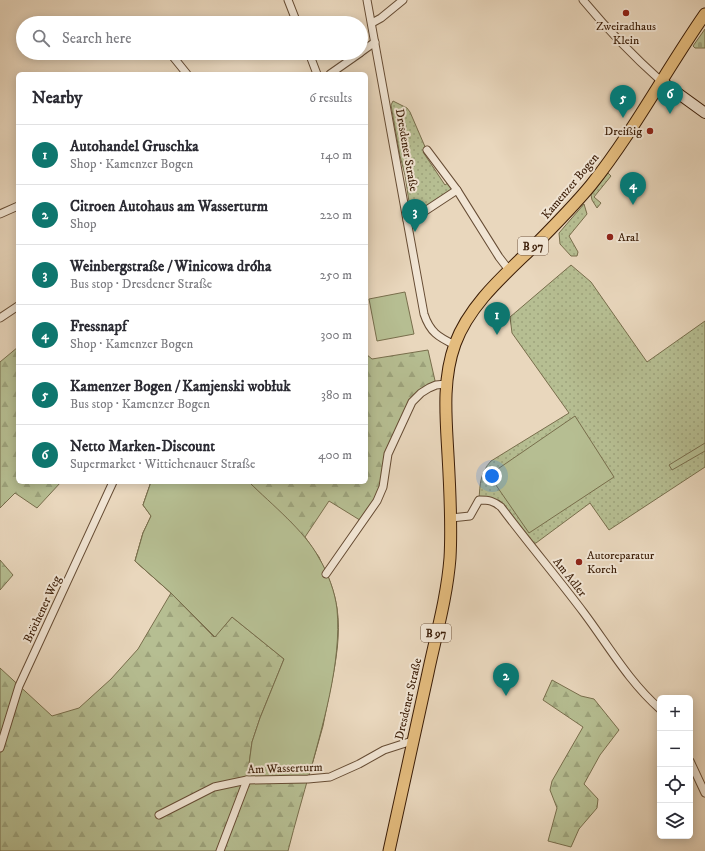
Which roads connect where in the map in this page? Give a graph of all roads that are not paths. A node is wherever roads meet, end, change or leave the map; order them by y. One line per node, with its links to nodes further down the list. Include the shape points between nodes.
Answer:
1 (288, 0): 6 (street)
2 (367, 0): 7 (street, Dresdener Straße)
3 (403, 0): 7 (street)
4 (583, 0): 16 (street, via 620,43)
5 (705, 14): 16 (main road, Kamenzer Bogen / B 97)
6 (294, 16)
7 (372, 23): 8 (street, Dresdener Straße)
8 (375, 42): 9 (street); 22 (street, Dresdener Straße)
9 (368, 47)
10 (176, 60): 13 (street)
11 (311, 60): 14 (street)
12 (350, 60): 15 (street)
13 (185, 72)
14 (315, 72)
15 (333, 72)
16 (661, 81): 17 (main road); 23 (main road, Kamenzer Bogen / B 97, via 617,150 584,192)
17 (705, 113)
18 (427, 150): 19 (street)
19 (457, 190): 22 (street); 23 (street)
20 (16, 207): 21 (street)
21 (0, 214)
22 (407, 220): 26 (street, Dresdener Straße, via 427,323 439,337)
23 (509, 270): 26 (main road, Kamenzer Bogen / B 97, via 477,306)
24 (16, 307): 25 (street)
25 (0, 318)
26 (455, 345): 27 (main road, Dresdener Straße / B 97)
27 (446, 384): 29 (main road, Dresdener Straße / B 97); 30 (street, via 429,388 412,402 388,454 383,487 377,502)
28 (112, 484): 33 (street, Bröthener Weg, via 19,686)
29 (451, 518): 31 (street, Am Adler, via 470,516 479,500 496,502 636,684); 32 (main road, Dresdener Straße / B 97, via 450,560 445,591)
30 (326, 574)
31 (657, 706)
32 (412, 742): 35 (street, Am Wasserturm, via 384,750 330,777 308,780); 39 (main road, Dresdener Straße / B 97)
33 (0, 748)
34 (693, 767): 36 (street)
35 (247, 780): 37 (street, Am Wasserturm, via 214,787); 38 (street)
36 (705, 793)
37 (159, 815)
38 (220, 851)
39 (389, 851)

